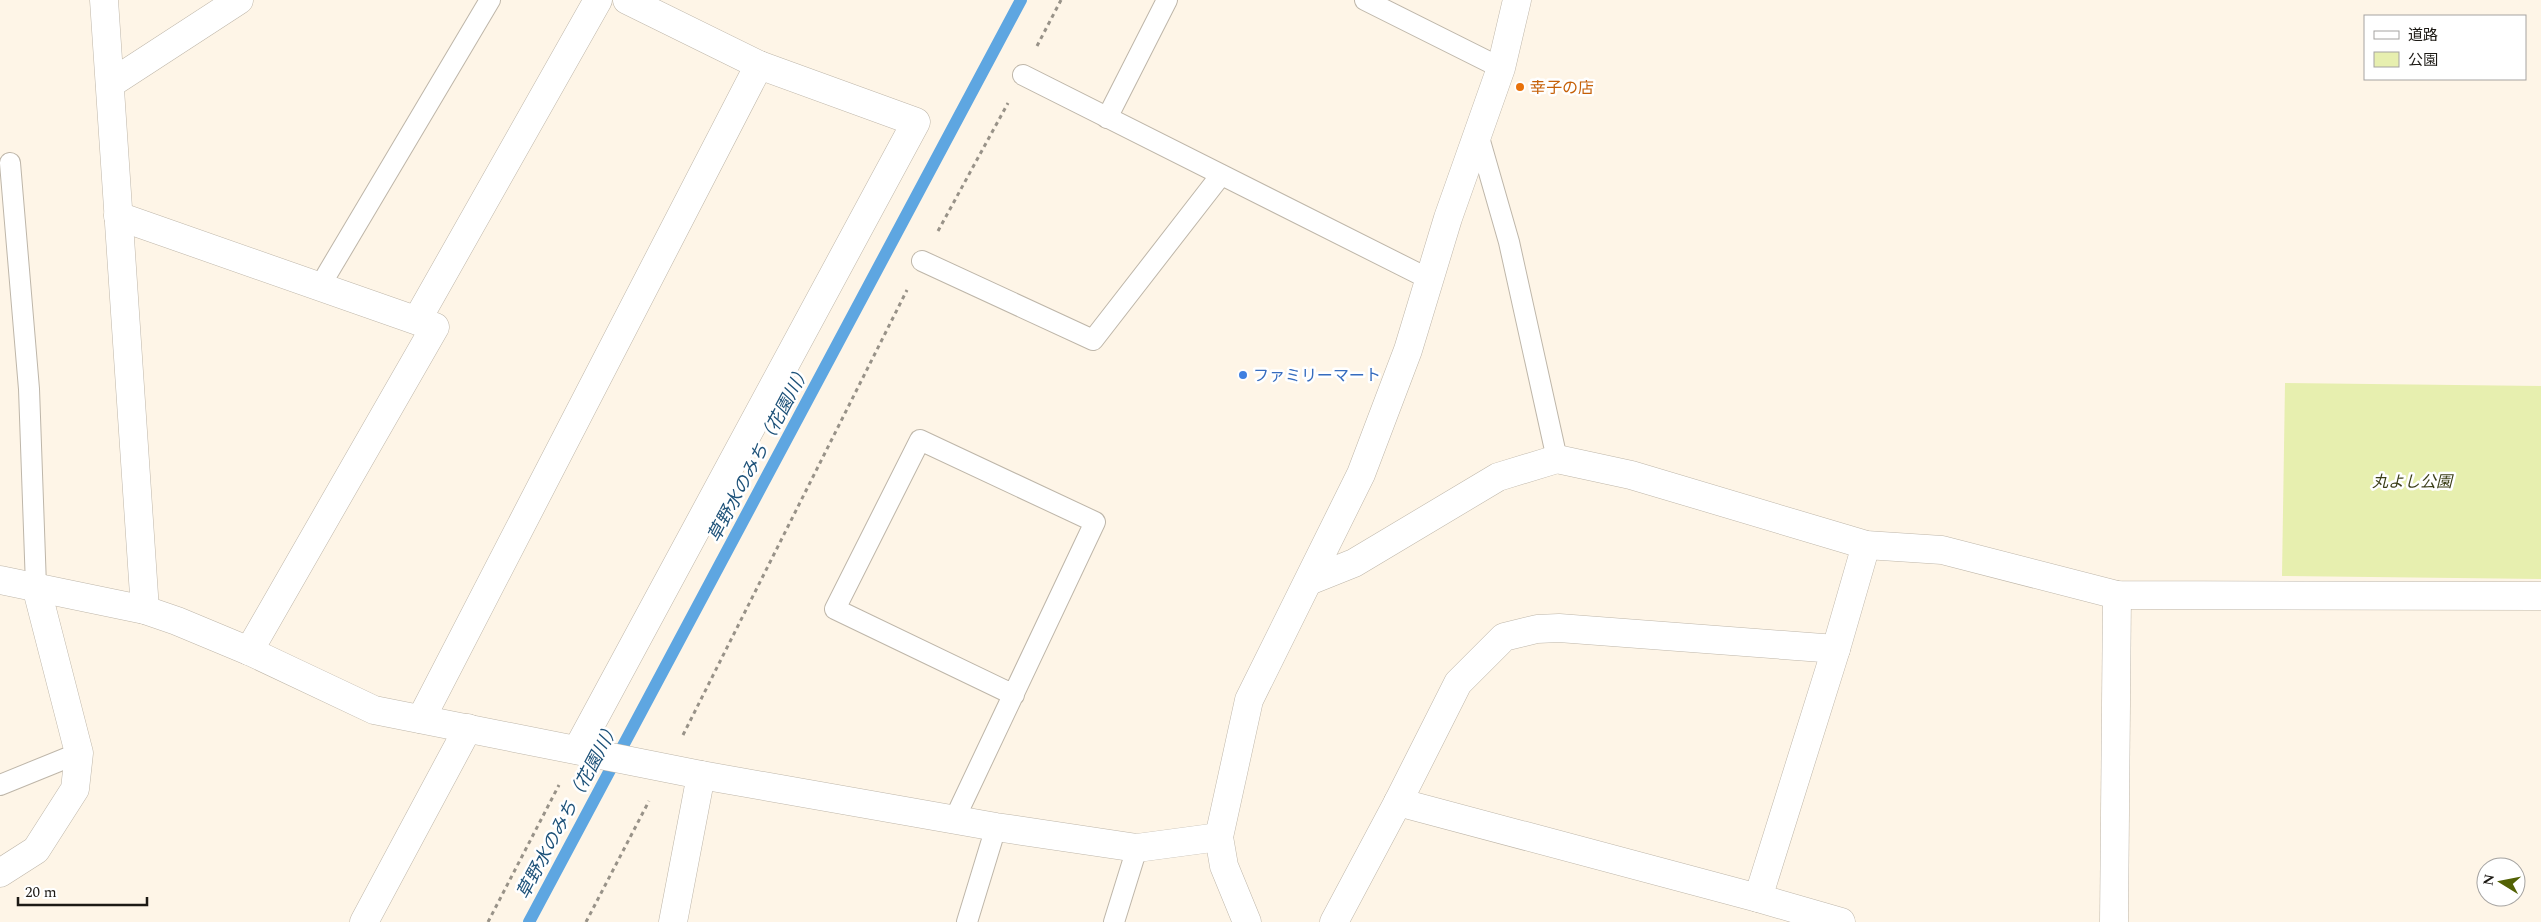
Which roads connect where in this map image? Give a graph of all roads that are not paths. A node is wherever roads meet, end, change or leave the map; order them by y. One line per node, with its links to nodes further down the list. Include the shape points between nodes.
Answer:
1 (104, 0): 12 (street)
2 (239, 0): 12 (street)
3 (490, 0): 20 (lane)
4 (598, 0): 21 (street)
5 (627, 0): 9 (street)
6 (1166, 0): 13 (lane)
7 (1365, 0): 10 (lane)
8 (1517, 0): 10 (street)
9 (759, 64): 33 (street); 35 (street, via 916,122)
10 (1502, 68): 14 (street)
11 (1023, 75): 13 (lane)
12 (110, 84): 17 (street)
13 (1107, 118): 16 (lane)
14 (1478, 134): 19 (street); 22 (lane, via 1509,242)
15 (10, 163): 26 (lane, via 29,389)
16 (1221, 175): 18 (lane, via 1093,340); 19 (lane)
17 (118, 216): 20 (street); 29 (street)
18 (922, 261)
19 (1429, 279): 25 (street, via 1408,350 1361,474)
20 (320, 286): 21 (street)
21 (417, 320): 31 (street, via 435,327)
22 (1557, 459): 23 (street, via 1631,475); 25 (street, via 1498,477 1354,563)
23 (1866, 545): 27 (street, via 1942,550); 30 (street)
24 (0, 580): 26 (street)
25 (1309, 581): 42 (street, via 1249,700)
26 (36, 586): 29 (street); 36 (street)
27 (2117, 595): 28 (street); 53 (street)
28 (2541, 596)
29 (145, 610): 31 (street)
30 (1836, 649): 39 (street, via 1559,628 1537,629 1504,637 1458,683); 45 (street)
31 (249, 651): 33 (street, via 374,710)
32 (1014, 695): 32 (lane, via 834,609 920,440 1095,522); 40 (lane)
33 (421, 719): 34 (street)
34 (468, 728): 35 (street); 46 (street)
35 (577, 750): 37 (street)
36 (79, 753): 38 (lane); 44 (street, via 75,789 36,850)
37 (701, 776): 40 (street); 47 (street)
38 (0, 785)
39 (1398, 802): 45 (street); 51 (street)
40 (955, 818): 41 (street)
41 (996, 827): 43 (street); 48 (lane)
42 (1218, 837): 43 (street); 50 (street, via 1224,866)
43 (1137, 848): 49 (lane)
44 (0, 873)
45 (1758, 898): 52 (street)
46 (364, 922)
47 (672, 922)
48 (967, 922)
49 (1114, 922)
50 (1247, 922)
51 (1334, 922)
52 (1840, 922)
53 (2114, 922)

